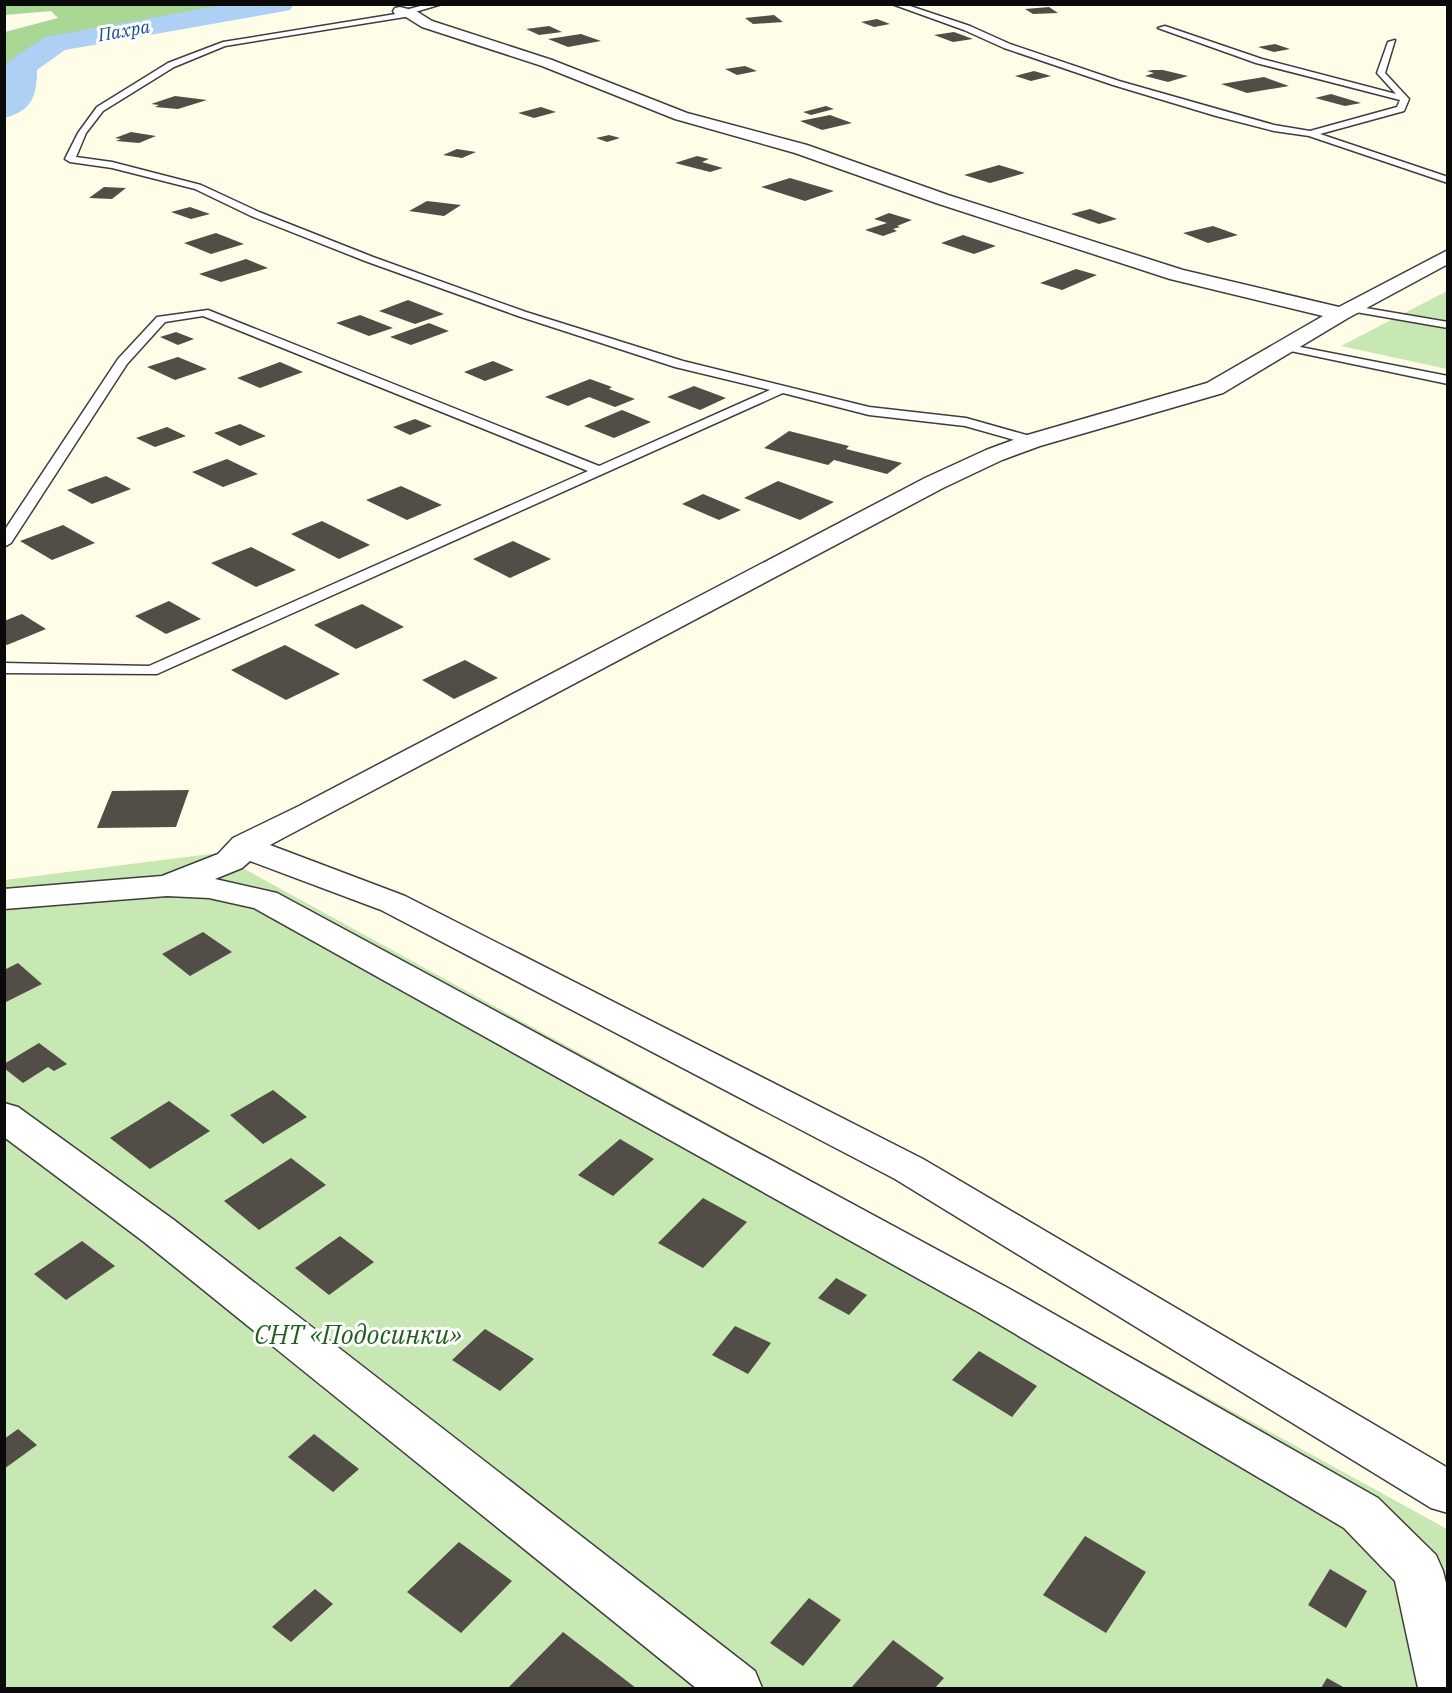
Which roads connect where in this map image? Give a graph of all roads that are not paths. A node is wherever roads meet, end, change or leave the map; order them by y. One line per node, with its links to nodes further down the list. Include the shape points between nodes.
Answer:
1 (439, 4): 3 (lane)
2 (896, 4): 7 (lane, via 1116,83 1219,114)
3 (406, 12): 10 (street, via 427,24 547,63 681,116 801,148 942,200 1177,276); 14 (lane, via 223,44 171,65 100,109 82,133 70,159 112,165 198,187 276,222 522,314 679,364)
4 (1162, 28): 6 (lane, via 1259,61)
5 (1392, 42): 6 (lane, via 1382,73)
6 (1405, 99): 7 (lane, via 1401,109)
7 (1310, 134): 8 (lane)
8 (1448, 180)
9 (1448, 256): 10 (street)
10 (1348, 312): 11 (lane); 12 (street)
11 (1448, 325)
12 (1286, 347): 13 (lane); 15 (street, via 1215,388)
13 (1448, 380)
14 (782, 389): 15 (lane, via 869,411 966,422); 16 (lane)
15 (1032, 441): 19 (street, via 934,483 245,845)
16 (600, 471): 17 (lane, via 204,312 161,319 122,362); 18 (lane, via 151,672)
17 (4, 543)
18 (4, 668)
19 (246, 848): 20 (street, via 230,861); 23 (street, via 393,903 909,1168)
20 (167, 886): 21 (street); 25 (street, via 209,888 265,900 993,1300 1361,1514 1418,1571)
21 (4, 899)
22 (4, 1117): 24 (street, via 159,1231)
23 (1448, 1493)
24 (736, 1689)
25 (1444, 1689)

